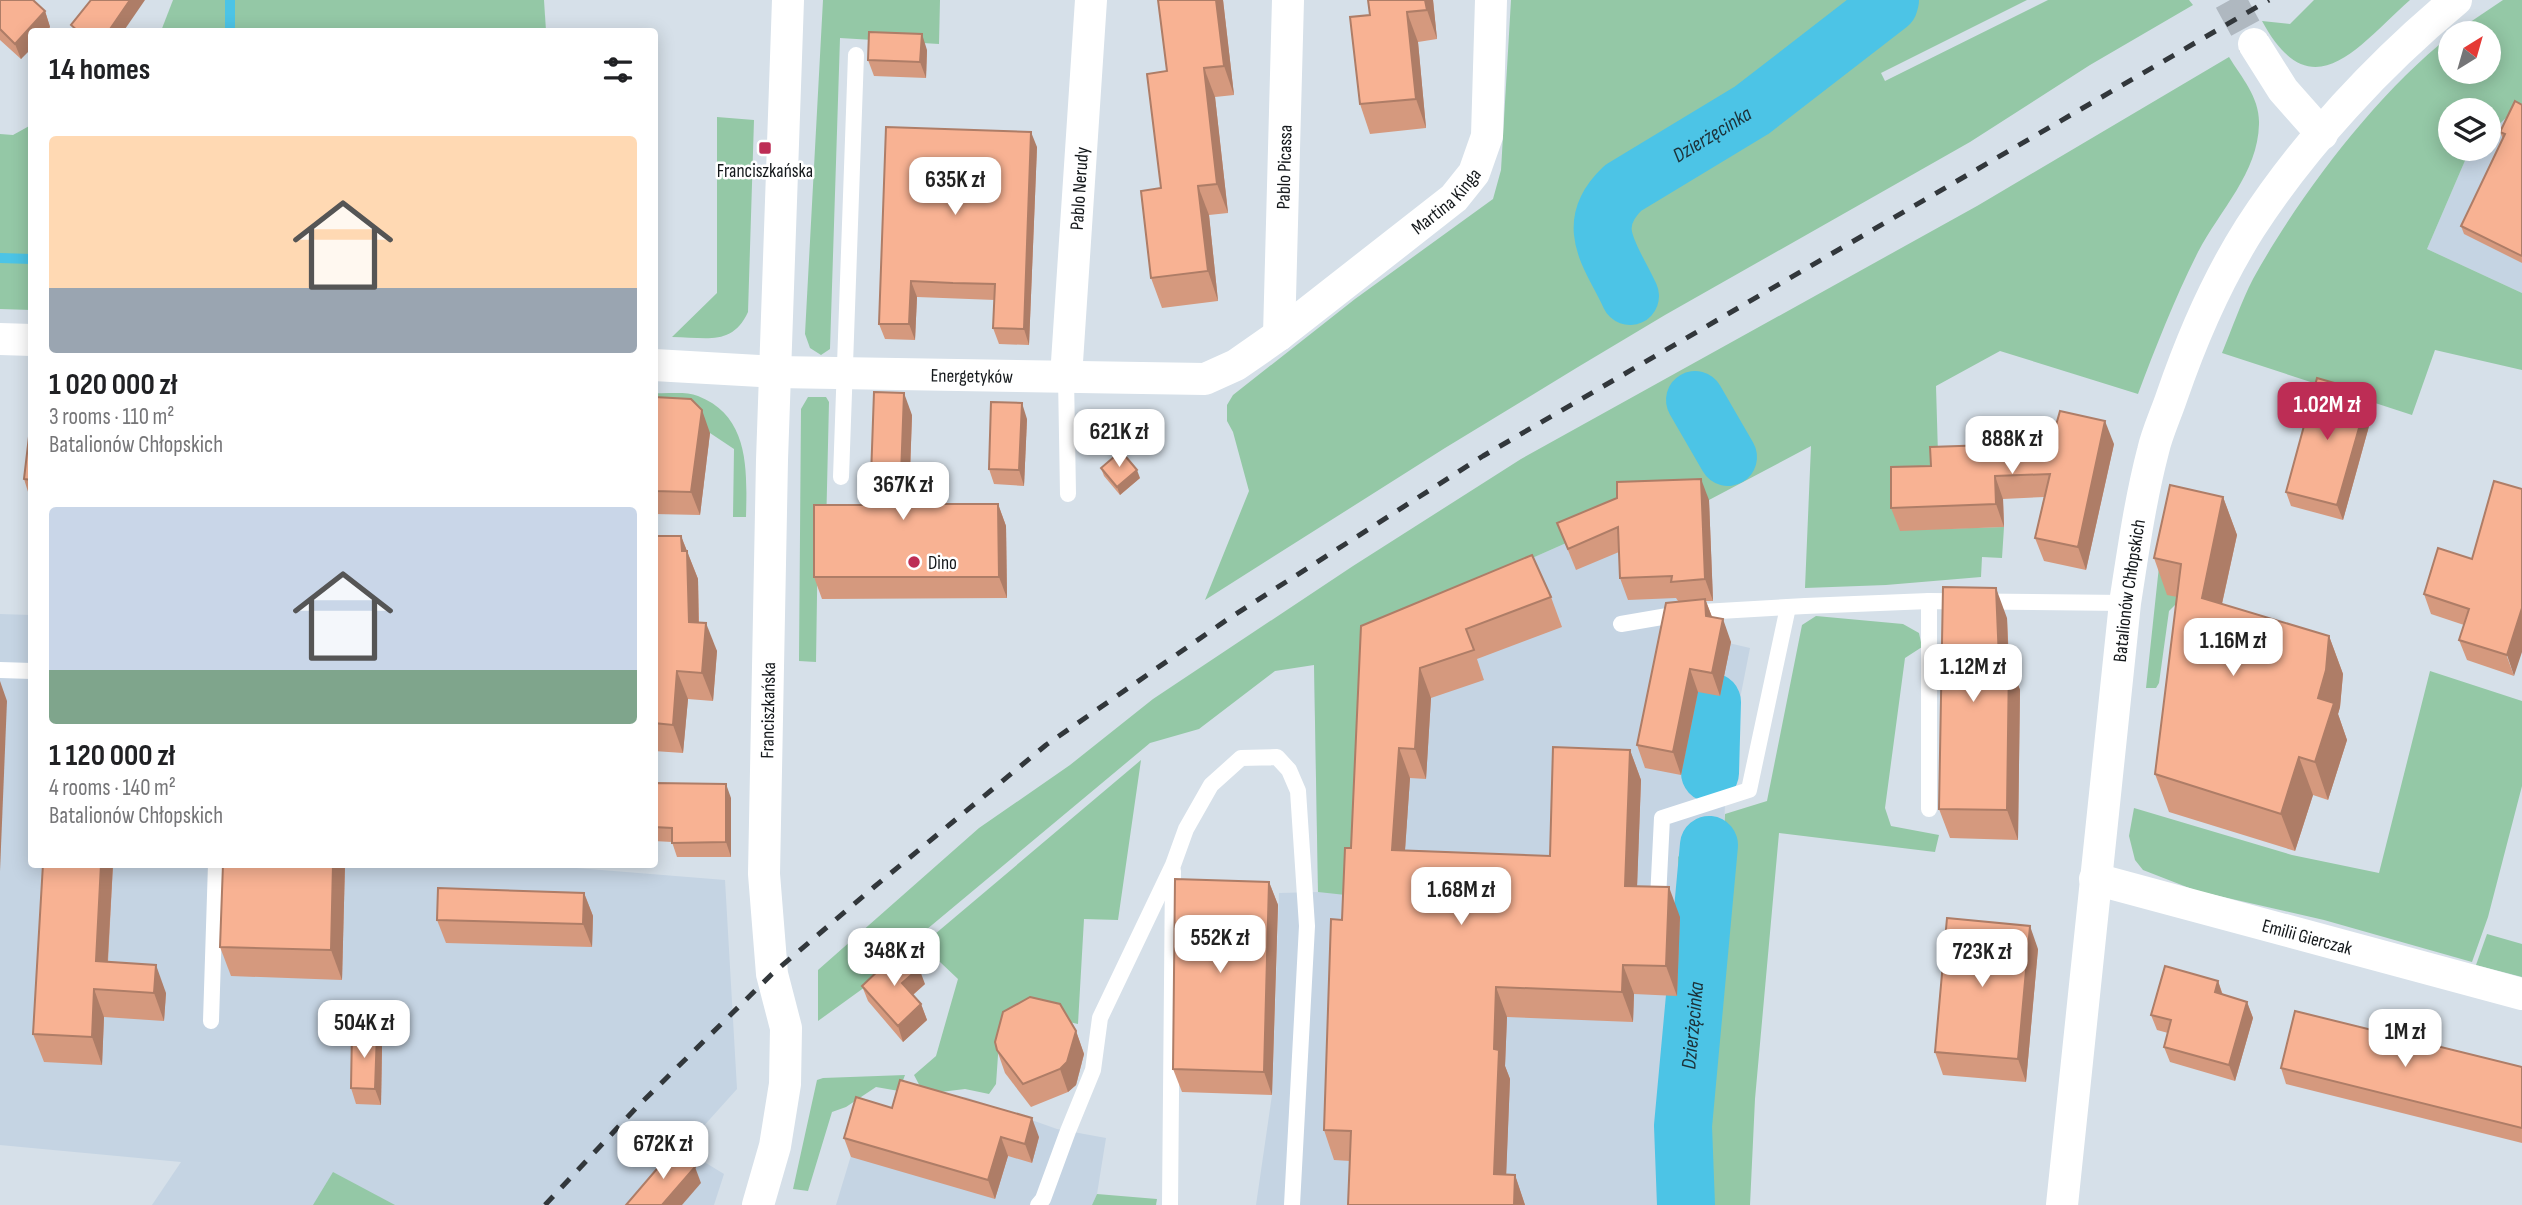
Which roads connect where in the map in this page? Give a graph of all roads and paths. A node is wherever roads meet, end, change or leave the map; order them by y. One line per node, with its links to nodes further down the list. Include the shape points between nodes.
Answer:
1 (788, 0): 13 (street, Franciszkańska)
2 (1091, 0): 15 (street, Pablo Nerudy)
3 (1288, 0): 9 (street, Pablo Picassa)
4 (1491, 0): 9 (street, Martina Kinga, via 1487,136 1474,173 1454,198)
5 (2456, 0): 8 (street, Batalionów Chłopskich, via 2374,75)
6 (2255, 44): 8 (street, via 2283,90)
7 (856, 55): 14 (lane)
8 (2322, 134): 19 (street, Batalionów Chłopskich, via 2250,228 2183,363 2153,450)
9 (1279, 335): 15 (street, Energetyków, via 1237,365 1205,379)
10 (0, 339): 11 (street)
11 (28, 340)
12 (658, 365): 13 (street, Energetyków)
13 (776, 372): 14 (street, Energetyków); 31 (street, Franciszkańska, via 764,874 772,974 786,1028 785,1070)
14 (844, 373): 15 (street, Energetyków); 16 (lane)
15 (1066, 377): 17 (lane)
16 (841, 477)
17 (1068, 494)
18 (1929, 601): 19 (lane); 20 (lane); 24 (lane)
19 (2125, 603): 27 (street, Batalionów Chłopskich)
20 (1788, 607): 21 (lane, via 1685,613); 28 (lane, via 1749,790 1662,818)
21 (1621, 624)
22 (0, 670): 23 (lane)
23 (28, 671)
24 (1929, 809)
25 (1173, 865): 32 (lane, via 1100,1018 1094,1070); 33 (lane); 34 (lane, via 1210,785 1241,758 1277,757 1289,770 1298,791 1307,926)
26 (216, 868): 30 (lane)
27 (2095, 879): 29 (street, Emilii Gierczak); 35 (street, Batalionów Chłopskich)
28 (1658, 899)
29 (2522, 995)
30 (211, 1021)
31 (763, 1204)
32 (1038, 1205)
33 (1170, 1205)
34 (1292, 1205)
35 (2062, 1205)

